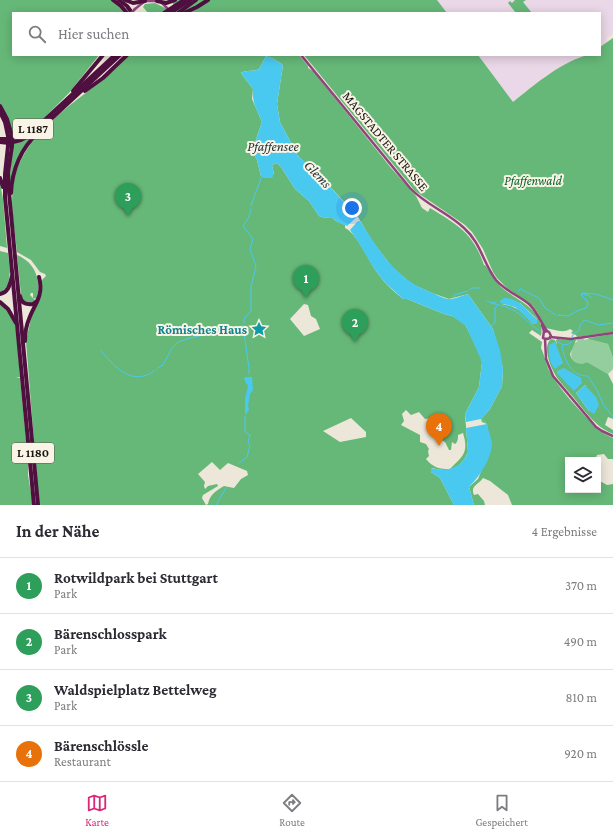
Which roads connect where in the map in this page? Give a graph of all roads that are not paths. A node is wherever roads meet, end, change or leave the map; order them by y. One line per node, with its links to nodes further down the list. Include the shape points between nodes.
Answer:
1 (113, 0): 12 (highway)
2 (118, 0): 13 (highway)
3 (125, 0): 9 (highway, via 133,3)
4 (175, 0): 10 (highway)
5 (184, 0): 14 (highway, bridge)
6 (190, 0): 16 (highway, bridge)
7 (196, 0): 11 (highway)
8 (208, 0): 11 (highway)
9 (145, 1): 10 (main road); 13 (main road)
10 (157, 1): 15 (main road)
11 (183, 11)
12 (126, 12)
13 (133, 12)
14 (166, 12)
15 (170, 12)
16 (172, 12)
17 (102, 56): 23 (highway)
18 (126, 56): 21 (highway, L 1187, via 103,78)
19 (302, 56): 39 (main road, MAGSTADTER STRASSE, via 410,188 424,201 464,227 478,245 495,279 529,304 537,313)
20 (115, 57): 21 (highway); 23 (highway)
21 (78, 95): 25 (highway, L 1187)
22 (0, 106): 26 (highway, L 1180, via 8,119)
23 (60, 106): 27 (highway, L 1187, via 26,133 14,138)
24 (0, 112): 26 (highway, L 1180)
25 (46, 124): 28 (highway, L 1187, via 24,139); 30 (highway, L 1187, via 20,157)
26 (10, 136): 30 (highway, L 1180, bridge)
27 (0, 139)
28 (0, 142)
29 (0, 178): 30 (highway, L 1180)
30 (7, 197): 31 (highway, L 1180)
31 (13, 259): 32 (highway, L 1180); 34 (highway, L 1180)
32 (12, 272): 35 (highway, L 1180, via 9,288); 38 (highway, L 1180)
33 (39, 277): 36 (highway, L 1180)
34 (17, 285): 36 (highway, via 21,301 26,304 33,304); 42 (highway, L 1180)
35 (0, 294)
36 (39, 297): 42 (highway, L 1180, via 26,327)
37 (0, 302): 38 (highway, L 1180, via 8,309)
38 (18, 326): 44 (highway, L 1180)
39 (545, 332): 41 (main road); 41 (main road, MAGSTADTER STRASSE, via 543,336)
40 (613, 333): 41 (main road, via 571,339)
41 (548, 338): 43 (main road, MAGSTADTER STRASSE, via 545,347 548,365 556,380 597,427)
42 (24, 350): 44 (highway, L 1180)
43 (613, 436)
44 (36, 500): 45 (highway, L 1180); 46 (highway, L 1180)
45 (34, 505)
46 (38, 505)

